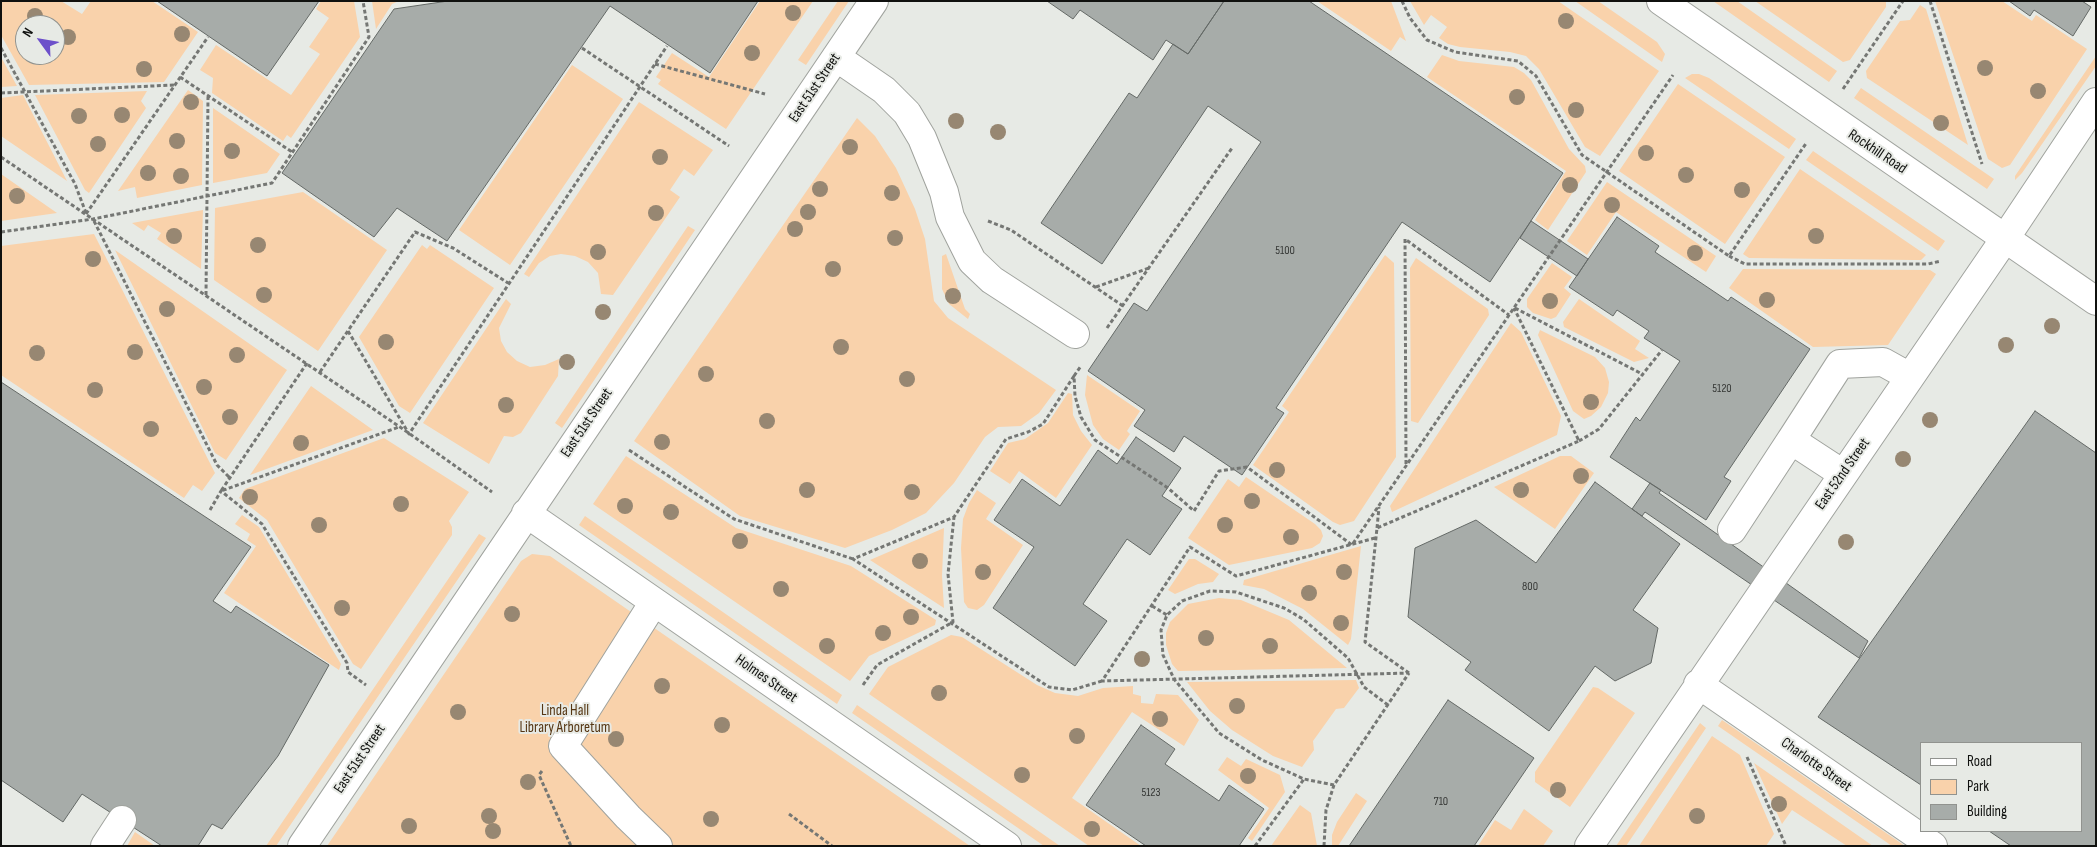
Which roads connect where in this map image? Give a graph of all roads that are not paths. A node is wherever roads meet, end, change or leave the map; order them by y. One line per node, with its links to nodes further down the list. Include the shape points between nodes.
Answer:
1 (874, 1): 3 (street, East 51st Street)
2 (1660, 1): 5 (street, Rockhill Road)
3 (836, 57): 7 (street, via 884,90 907,113 922,138 950,216 972,261 992,280); 11 (street, East 51st Street)
4 (2096, 102): 5 (street, East 52nd Street)
5 (2004, 240): 6 (street, Rockhill Road); 8 (street, East 52nd Street)
6 (2096, 301)
7 (1075, 334)
8 (1910, 377): 9 (street, via 1883,362 1840,364); 10 (street, East 52nd Street)
9 (1791, 440): 10 (street); 12 (street)
10 (1843, 474): 14 (street, East 52nd Street)
11 (526, 513): 13 (street, Holmes Street); 17 (street, East 51st Street)
12 (1732, 530)
13 (654, 602): 18 (street, via 563,746); 19 (street, Holmes Street)
14 (1698, 684): 20 (street, East 52nd Street); 21 (street, Charlotte Street)
15 (122, 820): 16 (street)
16 (105, 846)
17 (302, 846)
18 (658, 846)
19 (1007, 846)
20 (1590, 846)
21 (1933, 846)

